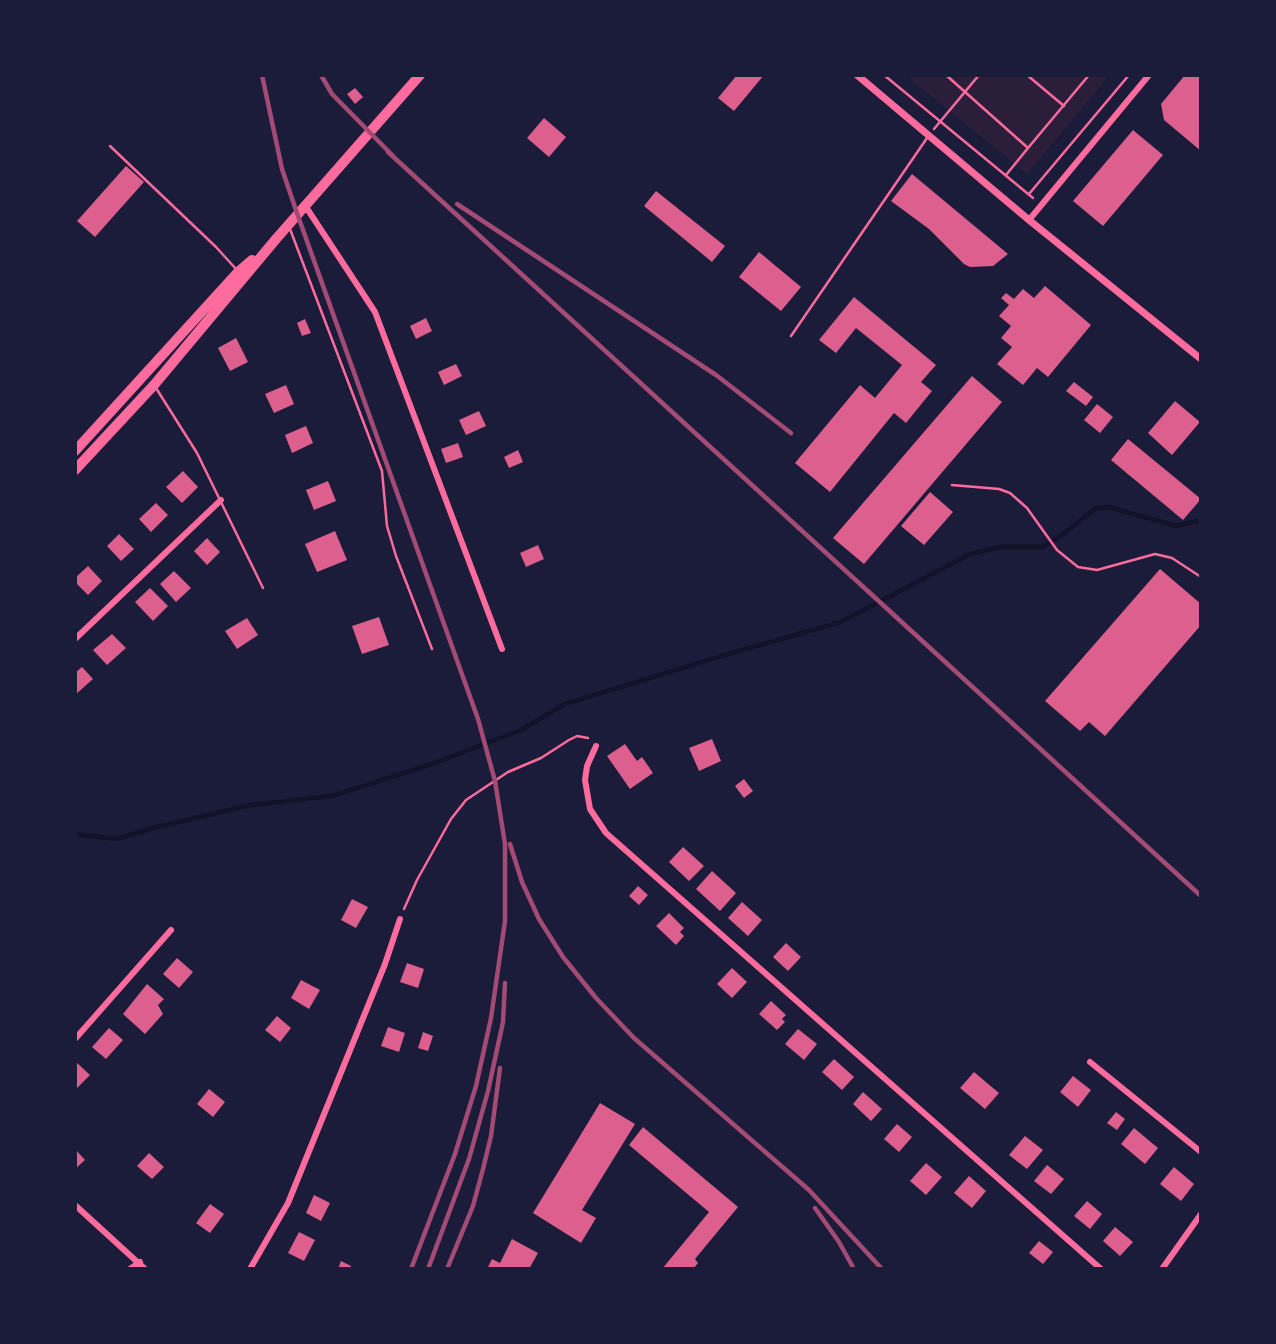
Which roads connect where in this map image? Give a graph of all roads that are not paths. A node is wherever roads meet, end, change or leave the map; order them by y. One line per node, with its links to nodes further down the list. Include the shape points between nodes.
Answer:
1 (420, 75): 6 (highway)
2 (857, 75): 4 (street)
3 (1149, 75): 7 (street)
4 (929, 135): 7 (street); 11 (lane)
5 (110, 146): 10 (lane)
6 (306, 208): 8 (highway); 22 (street, via 375,312)
7 (1029, 220): 12 (street)
8 (288, 226): 9 (highway); 21 (lane, via 382,471 387,526)
9 (276, 239): 10 (highway); 13 (highway)
10 (239, 272): 14 (highway)
11 (791, 336)
12 (1201, 359)
13 (154, 385): 15 (highway); 17 (lane)
14 (75, 451)
15 (75, 470)
16 (952, 485): 18 (lane, via 1010,493 1027,508 1057,550 1077,566 1097,570 1148,554 1164,555)
17 (222, 500): 19 (lane); 20 (street)
18 (1201, 577)
19 (263, 588)
20 (75, 639)
21 (432, 649)
22 (502, 649)
23 (596, 746): 35 (street, via 585,780 590,809 606,833)
24 (400, 919): 34 (street, via 288,1203)
25 (172, 930): 26 (street)
26 (75, 1039)
27 (1090, 1062): 28 (street)
28 (1201, 1152)
29 (75, 1205): 31 (street)
30 (1201, 1214): 36 (street)
31 (140, 1262): 32 (street); 33 (street)
32 (130, 1269)
33 (145, 1269)
34 (250, 1269)
35 (1101, 1269)
36 (1162, 1269)

